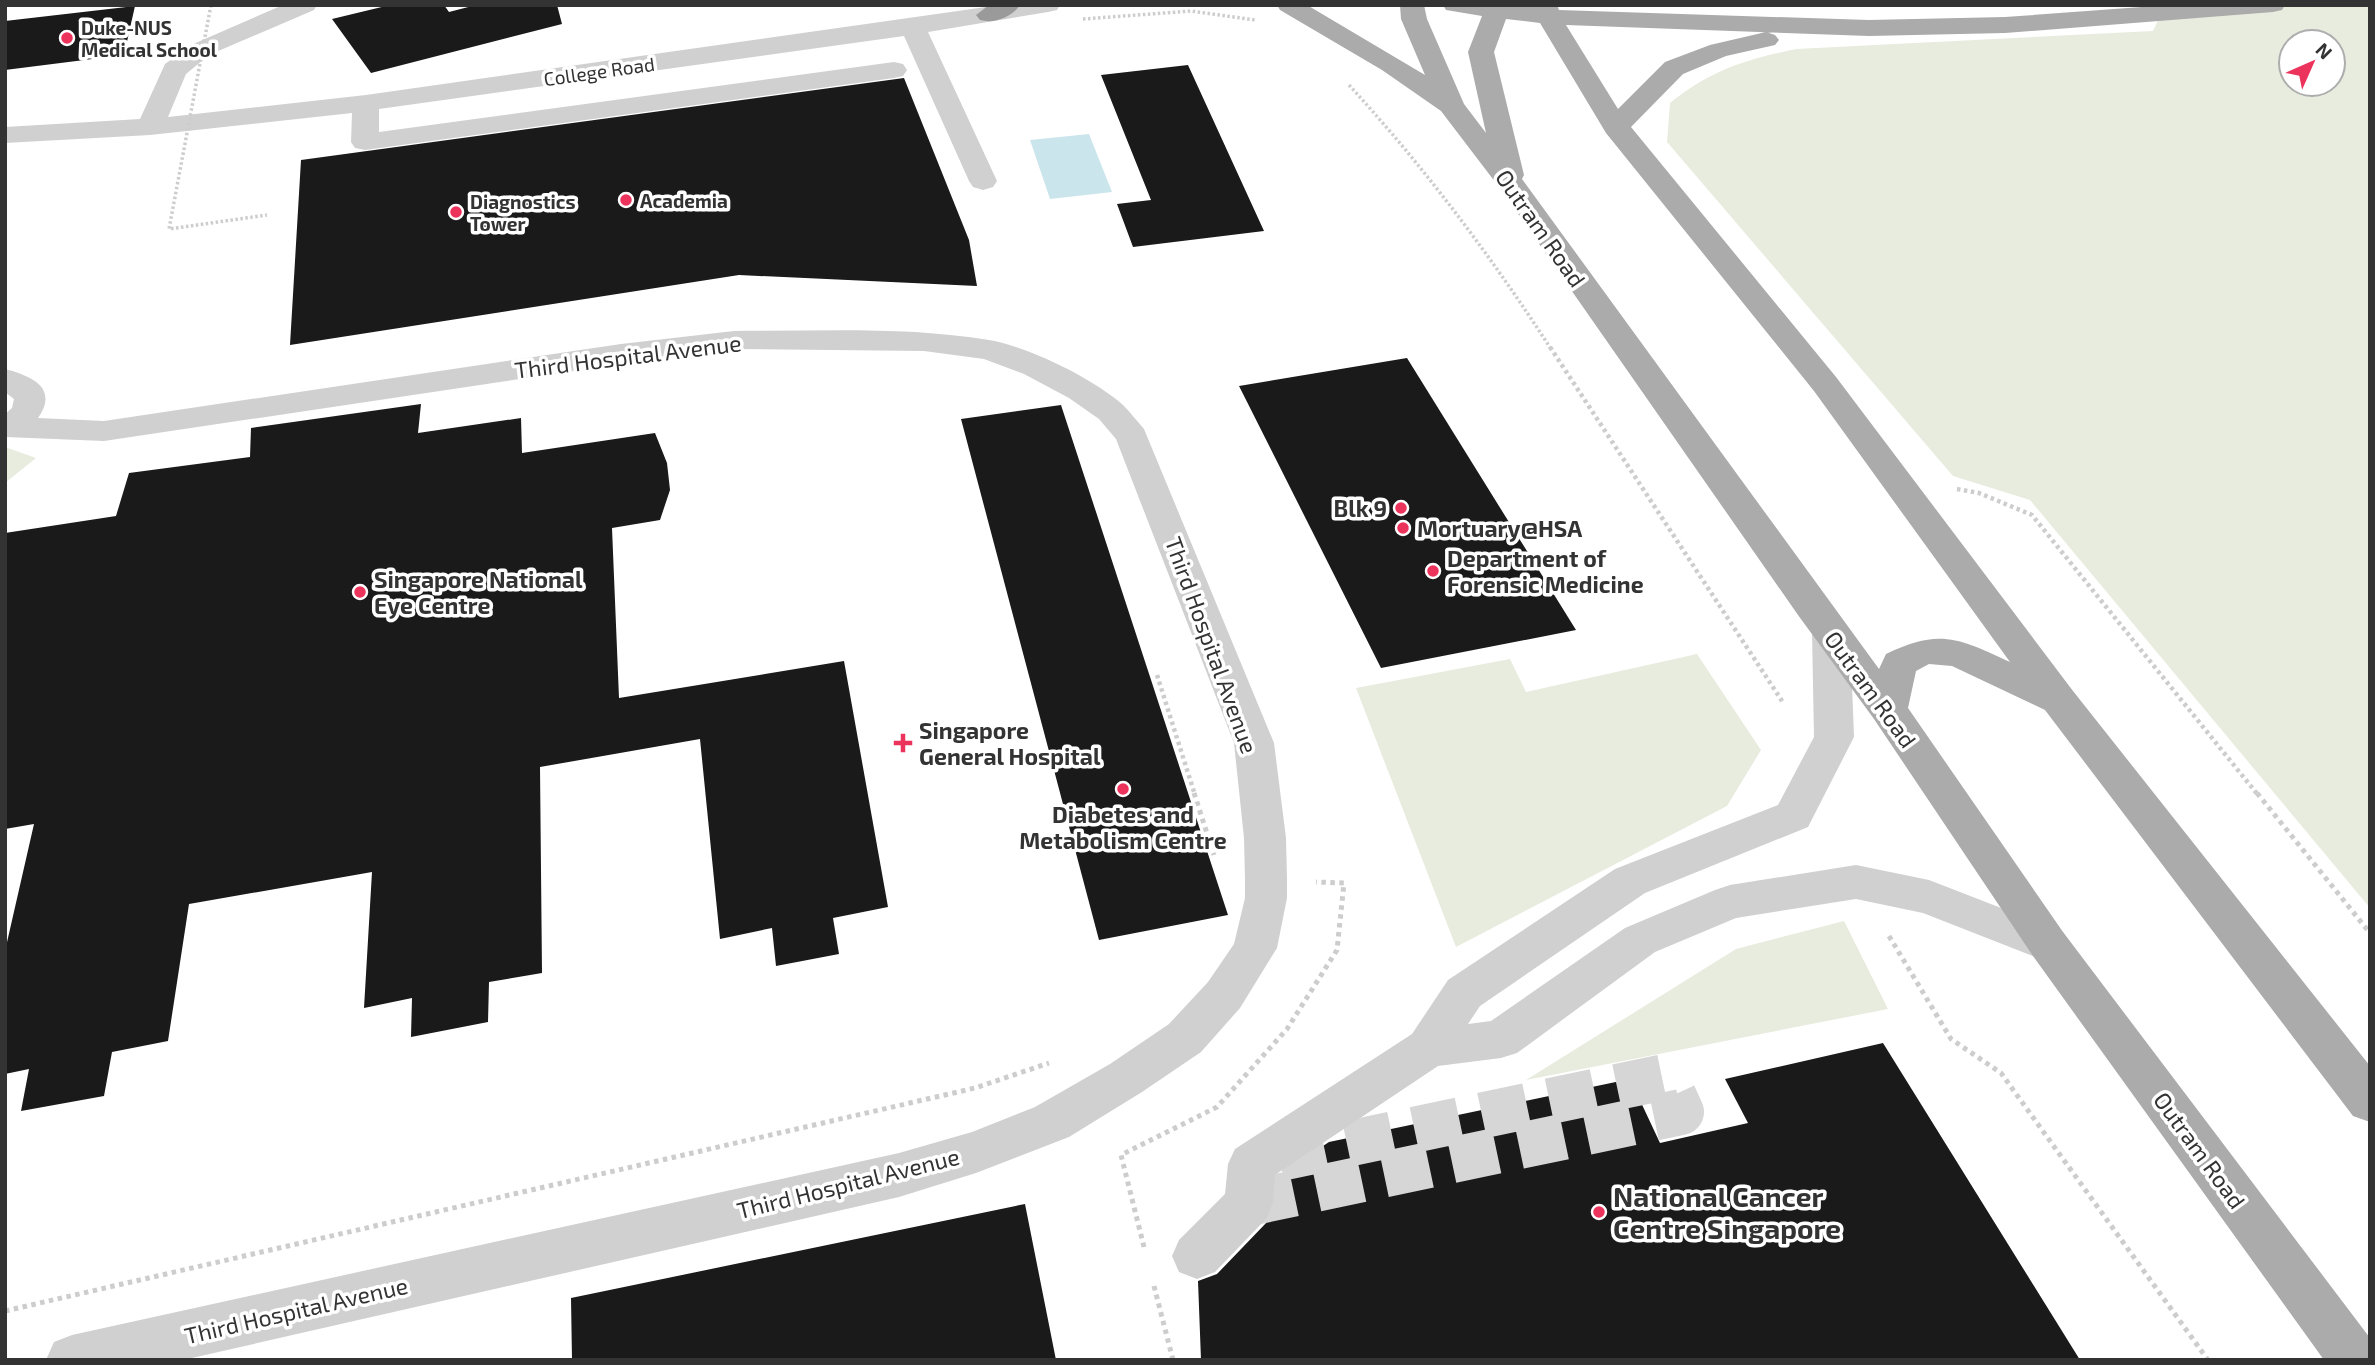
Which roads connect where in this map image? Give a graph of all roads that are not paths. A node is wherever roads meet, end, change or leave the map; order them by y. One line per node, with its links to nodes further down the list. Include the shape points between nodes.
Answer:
1 (305, 5): 13 (street, via 200,50 174,70)
2 (1048, 5): 8 (street, College Road)
3 (1289, 5): 15 (main road)
4 (1412, 5): 15 (main road, Outram Road)
5 (1455, 5): 7 (main road)
6 (2273, 5): 11 (main road, via 2005,25)
7 (1496, 7): 9 (main road); 20 (main road, via 1481,52)
8 (998, 10): 10 (street, College Road)
9 (1547, 11): 11 (main road); 17 (main road)
10 (913, 27): 14 (street, College Road); 19 (street)
11 (1869, 28): 17 (main road, via 1777,37 1694,58 1674,68)
12 (894, 70): 14 (street, via 365,142)
13 (161, 102): 16 (street); 18 (street)
14 (366, 103): 16 (street, College Road)
15 (1451, 105): 20 (main road, Outram Road)
16 (150, 127): 18 (street, College Road)
17 (1616, 127): 24 (main road, via 1825,384)
18 (6, 129)
19 (983, 181)
20 (1512, 185): 23 (main road, Outram Road)
21 (5, 379): 22 (street, via 30,393 32,401 27,412)
22 (7, 428): 30 (street, Third Hospital Avenue, via 104,431 734,340 924,342 990,350 1081,391 1111,412 1132,436 1254,743 1265,838 1266,898 1255,948 1224,995 1185,1038 1052,1122 899,1175)
23 (1831, 632): 25 (main road, Outram Road); 27 (street, via 1834,737 1793,816 1630,880 1464,993)
24 (2059, 701): 25 (main road, via 1958,653 1924,651 1899,663); 28 (main road)
25 (1888, 709): 26 (main road, Outram Road)
26 (2048, 944): 27 (street, via 1930,897 1856,882 1731,902 1640,940 1502,1039); 31 (main road, Outram Road)
27 (1428, 1048): 29 (street, via 1252,1164 1249,1203)
28 (2366, 1095)
29 (1197, 1255)
30 (72, 1360)
31 (2355, 1360)

